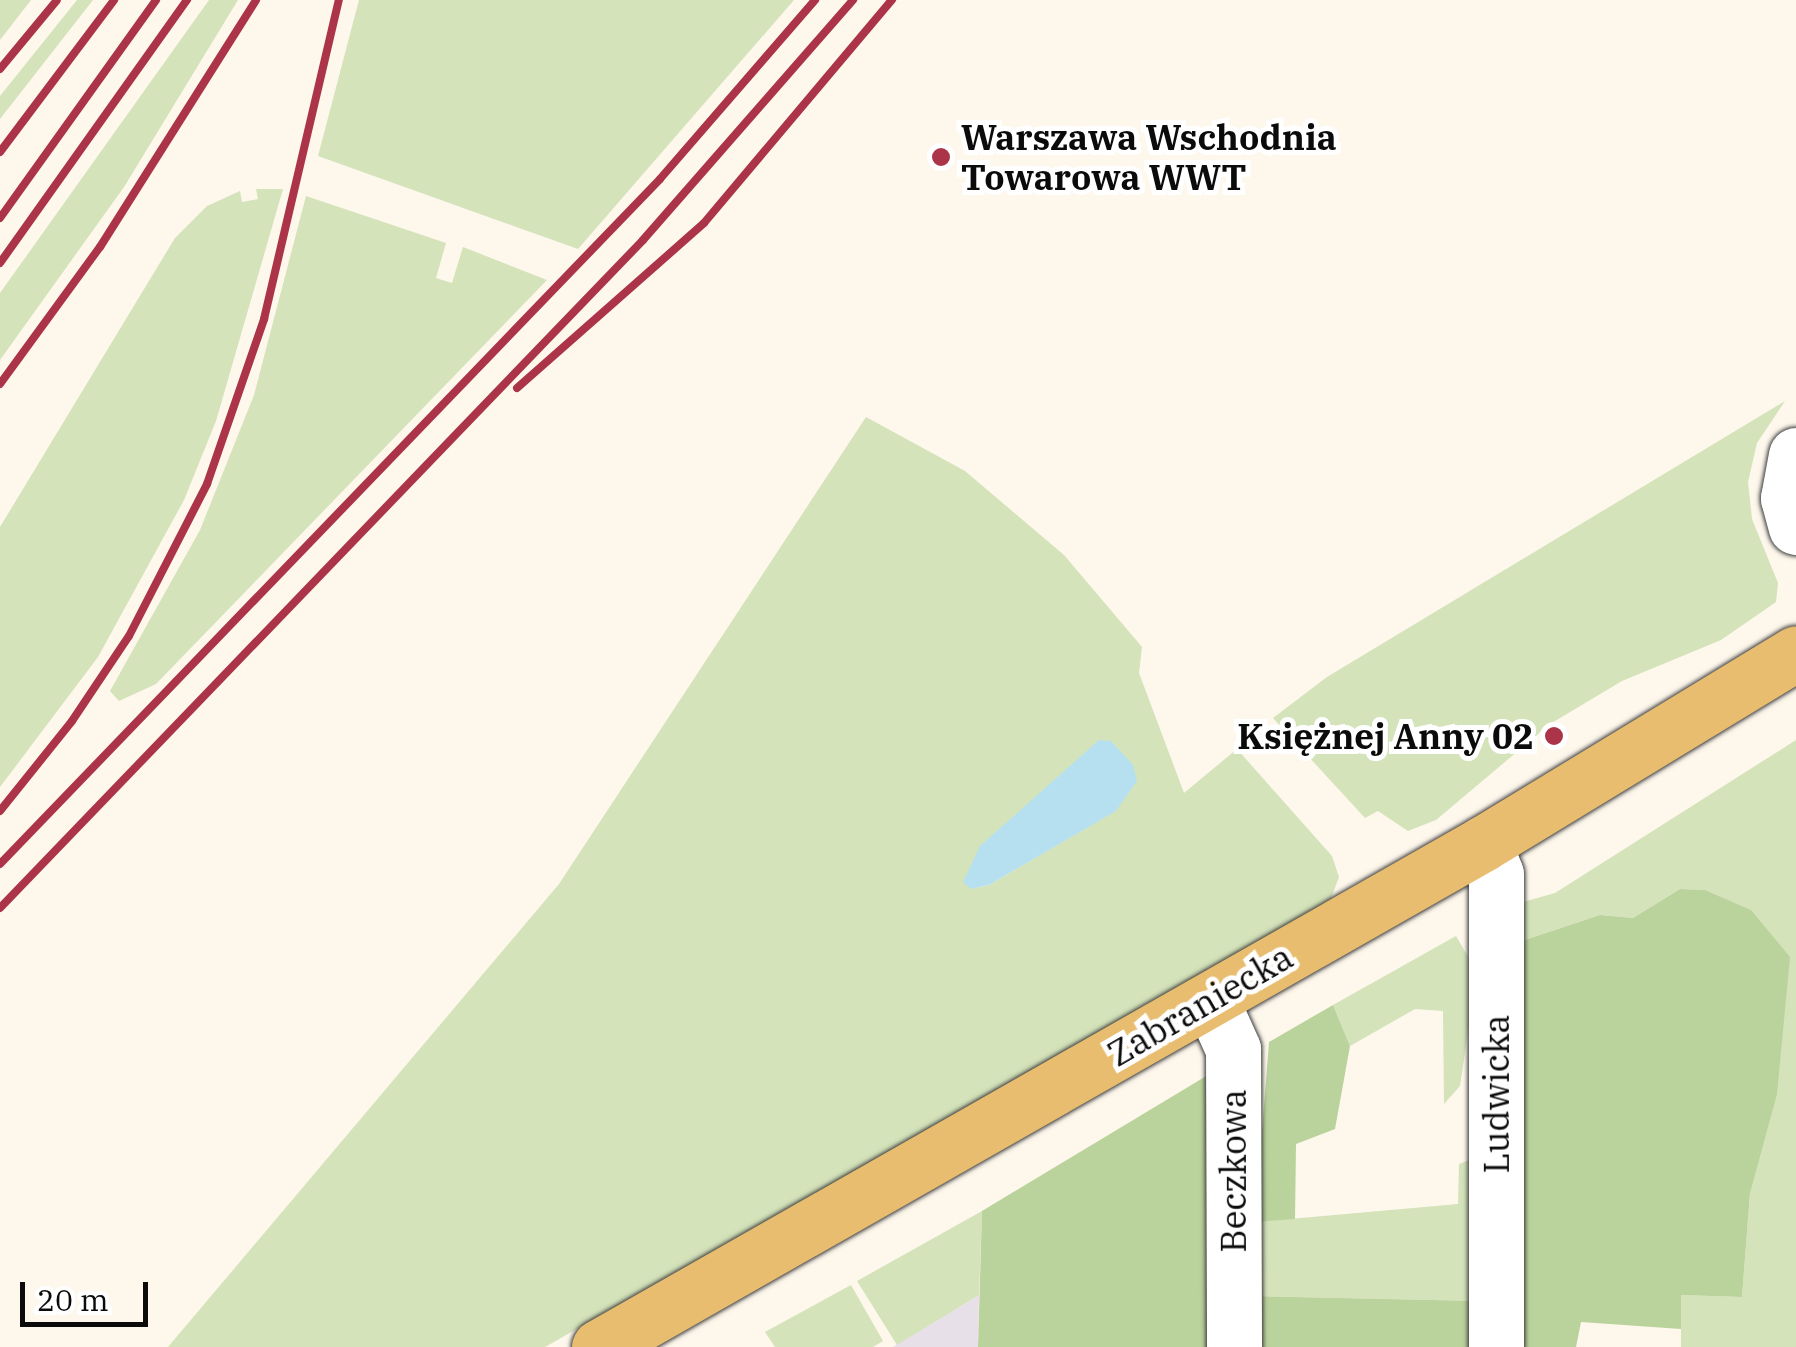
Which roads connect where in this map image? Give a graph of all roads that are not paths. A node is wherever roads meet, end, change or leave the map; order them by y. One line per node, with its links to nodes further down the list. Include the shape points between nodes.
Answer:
1 (1796, 455): 2 (street, via 1788,498)
2 (1796, 528)
3 (1796, 654): 4 (main road, Zabraniecka)
4 (1484, 843): 5 (main road, Zabraniecka); 8 (street, Ludwicka, via 1496,874)
5 (1211, 1000): 6 (main road, Zabraniecka); 7 (street, Beczkowa, via 1233,1049)
6 (599, 1347)
7 (1234, 1347)
8 (1496, 1347)

